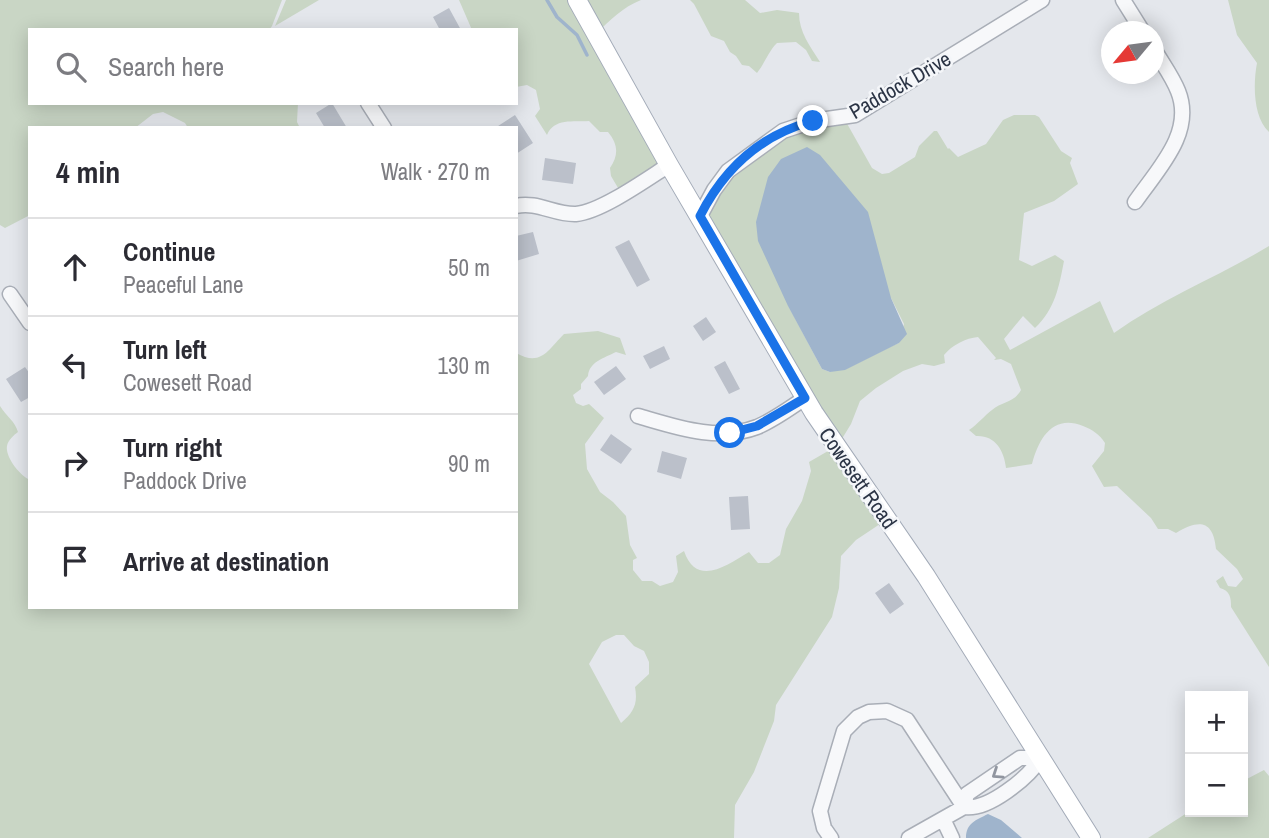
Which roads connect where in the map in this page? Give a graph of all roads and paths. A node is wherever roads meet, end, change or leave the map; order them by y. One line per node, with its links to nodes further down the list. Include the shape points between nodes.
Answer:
1 (577, 0): 8 (main road, Cowesett Road)
2 (1042, 0): 11 (street, Paddock Drive, via 855,115 783,131 728,171)
3 (1123, 0): 4 (street)
4 (1136, 21)
5 (1164, 67): 9 (street, via 1181,102 1178,138)
6 (369, 105): 7 (street)
7 (383, 126)
8 (669, 165): 10 (street, via 607,202 576,214); 11 (main road, Cowesett Road)
9 (1135, 202)
10 (518, 206)
11 (700, 216): 14 (main road, Cowesett Road)
12 (10, 294): 13 (street)
13 (28, 320)
14 (805, 398): 15 (street, via 757,426 730,433 701,432); 16 (main road, Cowesett Road, via 926,576)
15 (638, 416)
16 (1041, 758): 17 (street, via 1020,758 967,794); 22 (main road, Cowesett Road)
17 (964, 807): 18 (street); 19 (street, via 907,720 887,711 869,712 844,731 820,811)
18 (943, 819): 20 (street); 21 (street)
19 (831, 838)
20 (909, 838)
21 (952, 838)
22 (1091, 838)

